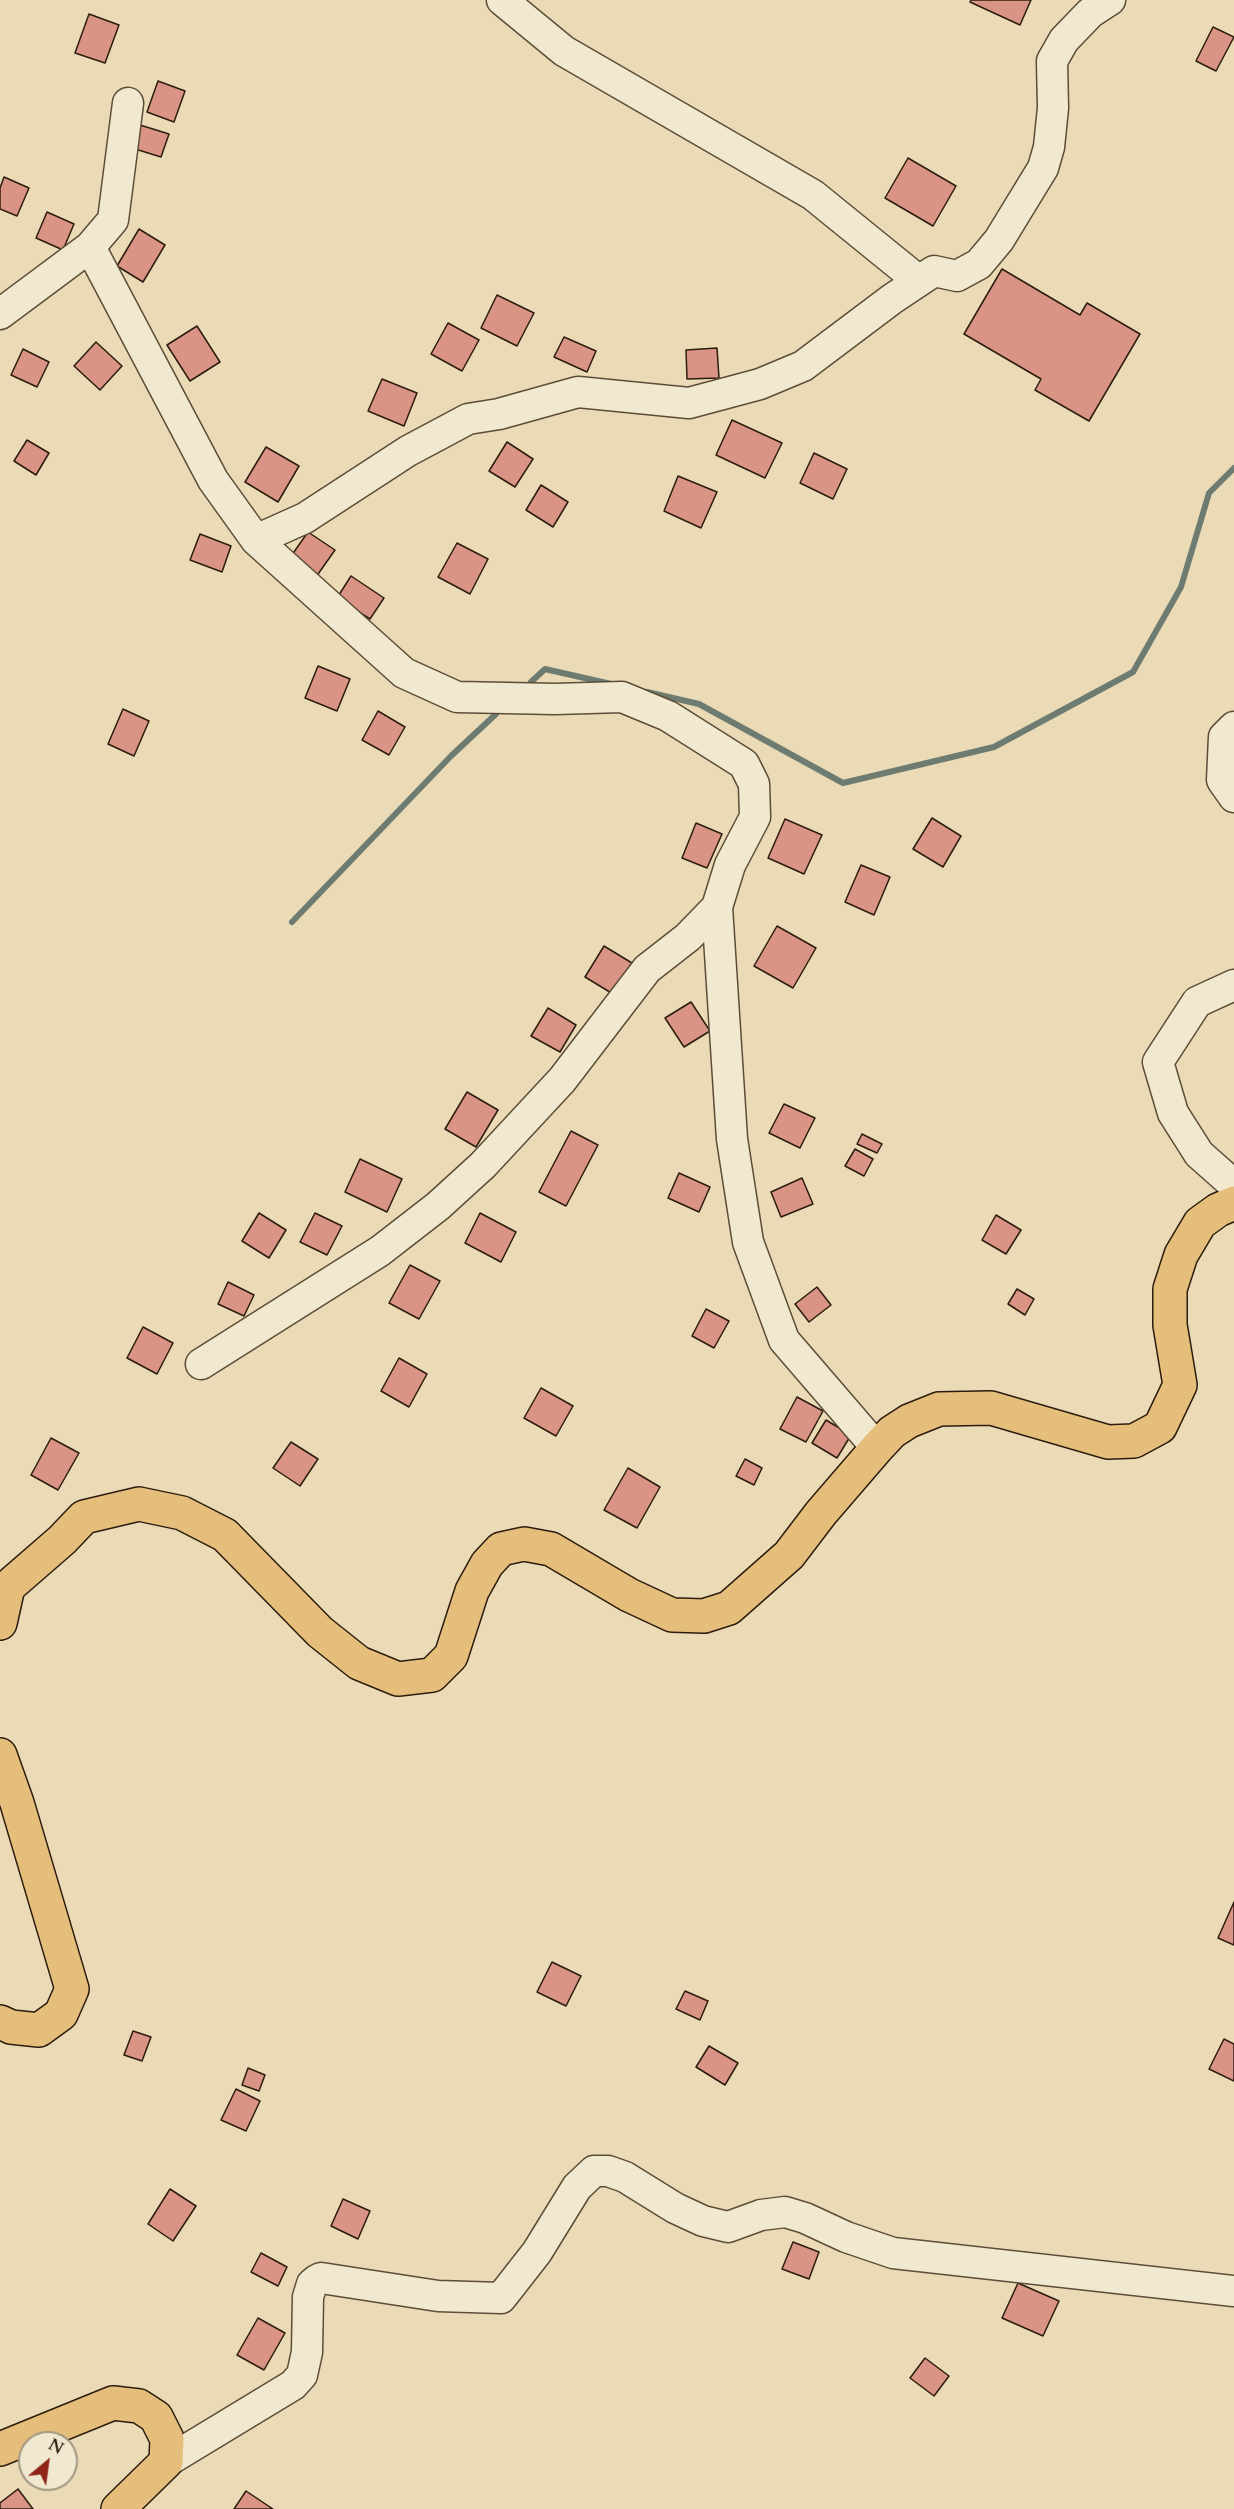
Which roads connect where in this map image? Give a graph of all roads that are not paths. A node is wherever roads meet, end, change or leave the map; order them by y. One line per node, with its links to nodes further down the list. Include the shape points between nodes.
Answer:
1 (502, 0): 5 (street, via 564,51 813,195)
2 (1110, 0): 5 (street, via 1090,13 1064,40 1052,61 1053,108 1043,168 999,240 979,264 957,276 934,271)
3 (128, 103): 4 (street, via 113,220)
4 (90, 247): 6 (street); 7 (street, via 213,480)
5 (919, 281): 7 (street, via 803,366 760,384 689,403 578,392 468,419 408,451 306,518)
6 (0, 314)
7 (256, 540): 10 (street, via 404,673 457,697 622,697 668,716 744,764 754,784 755,817 730,865)
8 (1234, 727): 9 (street, via 1224,737 1222,780)
9 (1234, 797)
10 (717, 907): 14 (street, via 688,937 647,969 562,1080 483,1165 438,1206 380,1251); 15 (street, via 732,1139 748,1242 784,1340)
11 (1234, 986): 12 (street, via 1197,1002 1158,1062 1173,1113 1199,1154)
12 (1234, 1185)
13 (1234, 1203): 15 (main road, via 1200,1223 1180,1255 1170,1289 1170,1326 1180,1385 1160,1427 1134,1441 1108,1443 991,1408 939,1409 909,1421)
14 (201, 1364)
15 (877, 1448): 16 (main road, via 789,1555 729,1608 704,1616 672,1615 629,1596 551,1549 524,1544 501,1549 472,1591 451,1656 432,1675 398,1679 359,1663 320,1632 225,1535 182,1513 139,1504 84,1518 8,1587)
16 (0, 1623)
17 (0, 1755): 18 (main road, via 72,1989 61,2014 39,2030)
18 (0, 2022)
19 (1234, 2292): 21 (street, via 893,2253 785,2212 761,2215 728,2227 704,2222 675,2208 625,2176 594,2170 577,2187 537,2252 501,2298 438,2296 317,2280 308,2297 307,2352 302,2374 293,2385)
20 (0, 2449): 21 (main road, via 113,2403 139,2406 156,2417 167,2439)
21 (166, 2462): 22 (main road)
22 (118, 2509)

